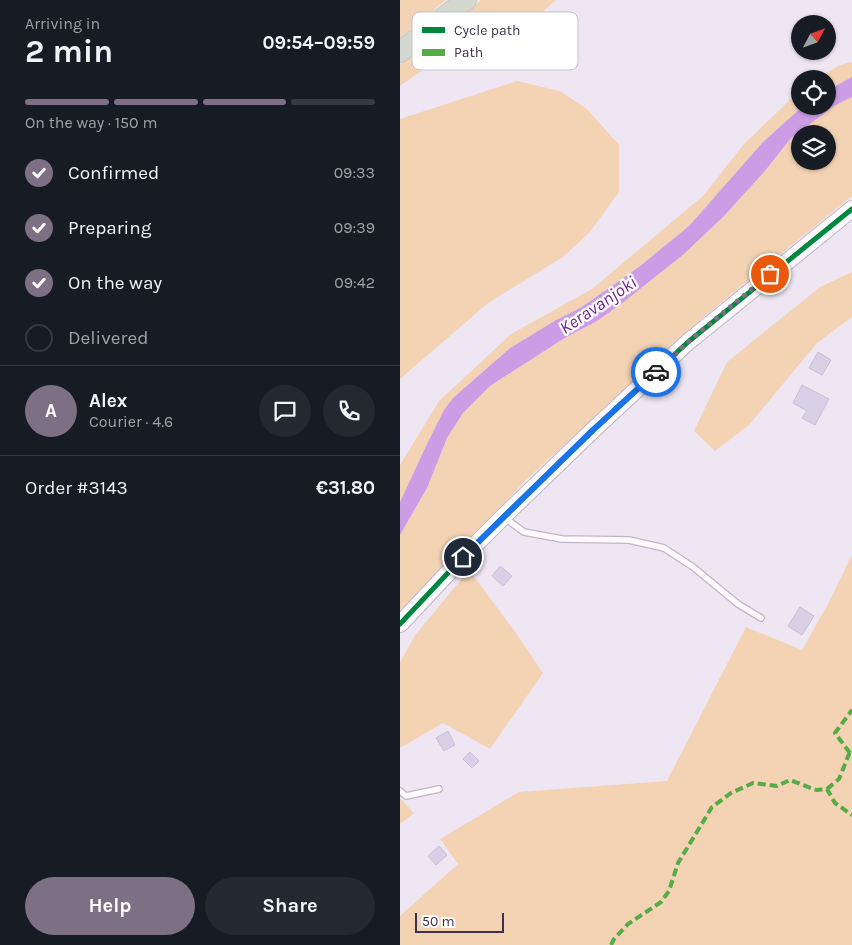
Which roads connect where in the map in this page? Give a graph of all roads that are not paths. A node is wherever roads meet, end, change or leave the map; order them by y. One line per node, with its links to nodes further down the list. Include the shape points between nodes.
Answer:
1 (466, 0): 2 (highway)
2 (451, 12)
3 (412, 43): 4 (highway)
4 (400, 52)
5 (852, 210): 6 (main road, via 688,342)
6 (503, 517): 7 (lane, via 524,532 562,539 629,540 664,548); 8 (main road)
7 (761, 618)
8 (405, 619): 9 (main road)
9 (400, 629)
10 (439, 789): 11 (lane, via 406,796)
11 (400, 791)

